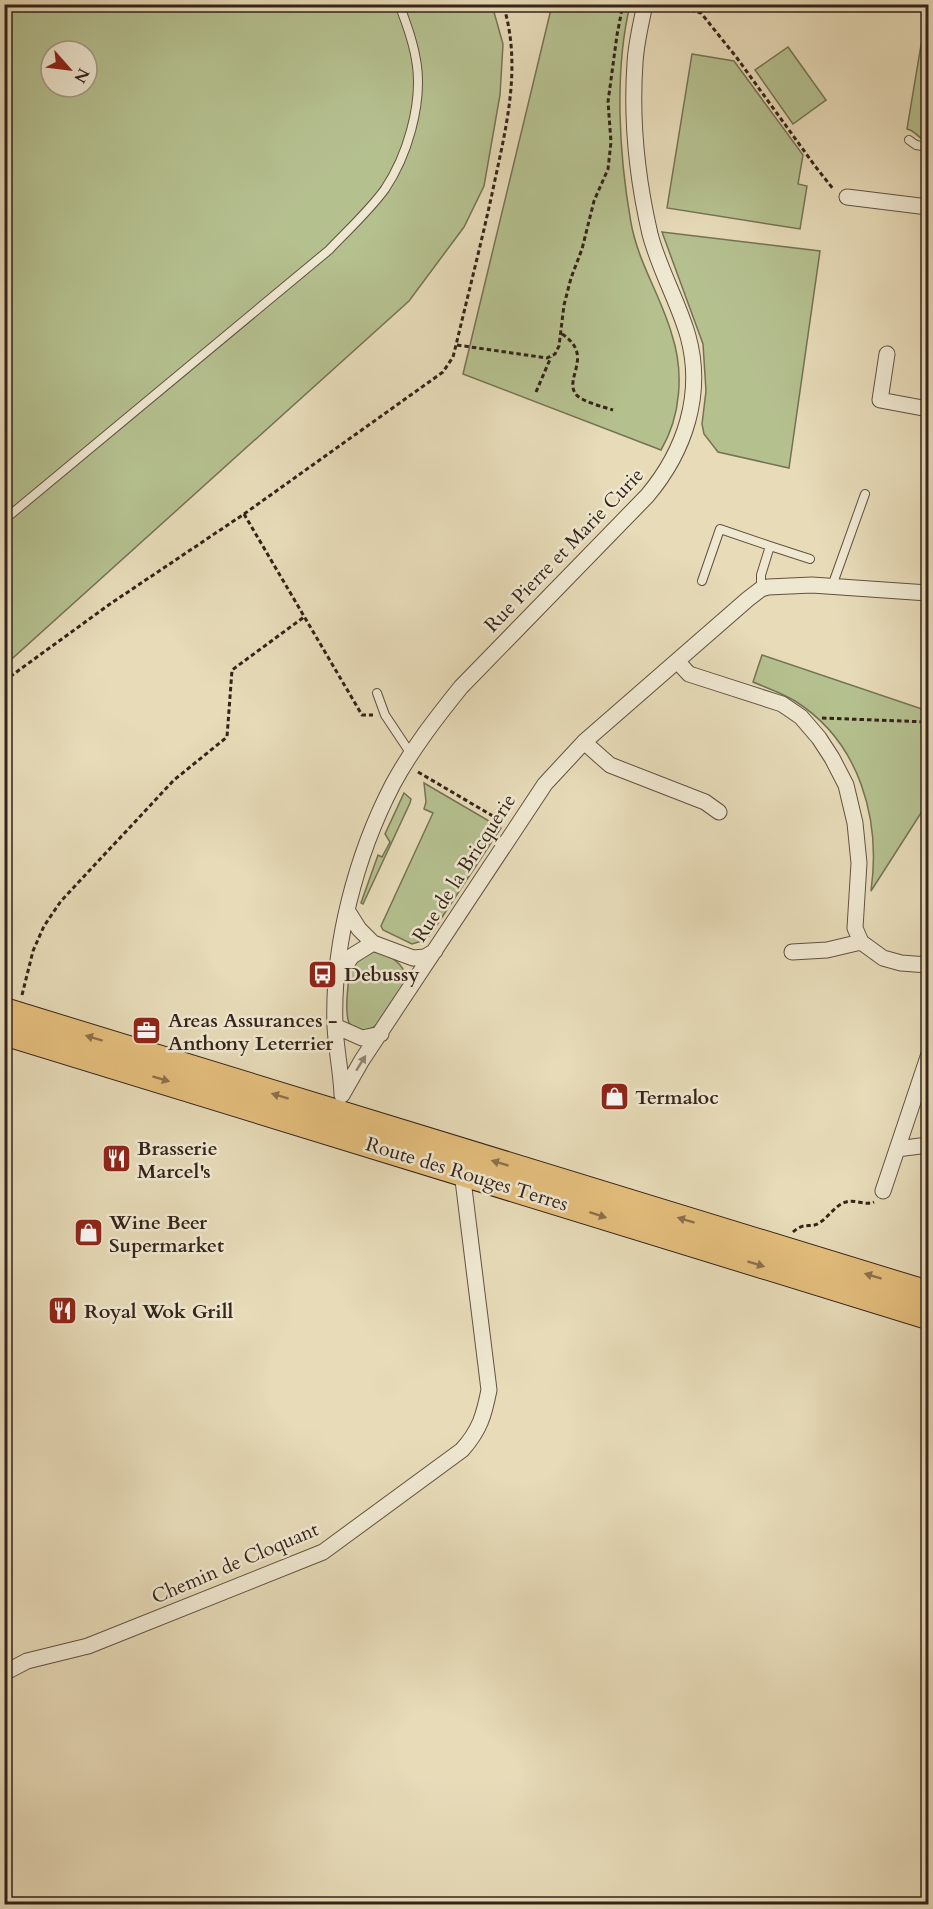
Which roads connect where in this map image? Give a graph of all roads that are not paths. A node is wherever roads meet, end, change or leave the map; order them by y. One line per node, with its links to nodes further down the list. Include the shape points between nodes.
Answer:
1 (399, 4): 10 (lane, via 417,68 415,110 405,149 385,188 328,250)
2 (645, 4): 20 (street, Rue Pierre et Marie Curie, via 635,60 634,146 650,233 688,335 693,362 686,430 677,453 647,496 462,687)
3 (909, 140): 4 (lane)
4 (928, 147)
5 (847, 197): 6 (street)
6 (928, 207)
7 (887, 354): 8 (street, via 880,400)
8 (928, 409)
9 (865, 494): 14 (lane)
10 (4, 520)
11 (770, 546): 12 (lane); 13 (lane, via 720,529); 15 (lane)
12 (810, 559)
13 (702, 581)
14 (832, 586): 15 (street); 16 (street)
15 (760, 589): 17 (street, Rue de la Bricquerie)
16 (928, 593)
17 (677, 661): 19 (street, Rue de la Bricquerie); 23 (street, via 689,674 782,704 801,717 832,758 846,785 858,843 855,928)
18 (377, 693): 20 (lane)
19 (584, 742): 21 (street, via 610,765 705,802); 25 (street, Rue de la Bricquerie, via 544,784)
20 (408, 759): 22 (street, Rue Pierre et Marie Curie, via 378,816)
21 (719, 812)
22 (347, 910): 24 (street); 29 (street, Rue Pierre et Marie Curie)
23 (861, 942): 27 (street, via 827,950); 28 (street, via 883,958)
24 (373, 943): 26 (street); 29 (street, via 352,956)
25 (435, 950): 26 (street, via 425,957 413,958); 30 (street, Rue de la Bricquerie)
26 (396, 952): 30 (street, via 407,966)
27 (792, 952)
28 (928, 964)
29 (337, 978): 32 (street, Rue Pierre et Marie Curie)
30 (410, 988): 33 (street, Rue de la Bricquerie)
31 (8, 1019): 35 (main road, Route des Rouges Terres)
32 (335, 1026): 33 (street, via 362,1038); 35 (street, Rue Pierre et Marie Curie)
33 (381, 1034): 35 (street, Rue de la Bricquerie, one-way to 33)
34 (928, 1057): 37 (street)
35 (336, 1113): 38 (main road, Route des Rouges Terres); 40 (main road, Route des Rouges Terres, one-way to 35)
36 (928, 1145): 37 (street)
37 (897, 1149): 39 (street)
38 (462, 1172): 41 (main road, Route des Rouges Terres, one-way to 41); 42 (street, Chemin de Cloquant, via 489,1390 483,1419 462,1450 323,1552 88,1646 27,1661)
39 (884, 1191)
40 (928, 1294)
41 (928, 1317)
42 (4, 1672)

